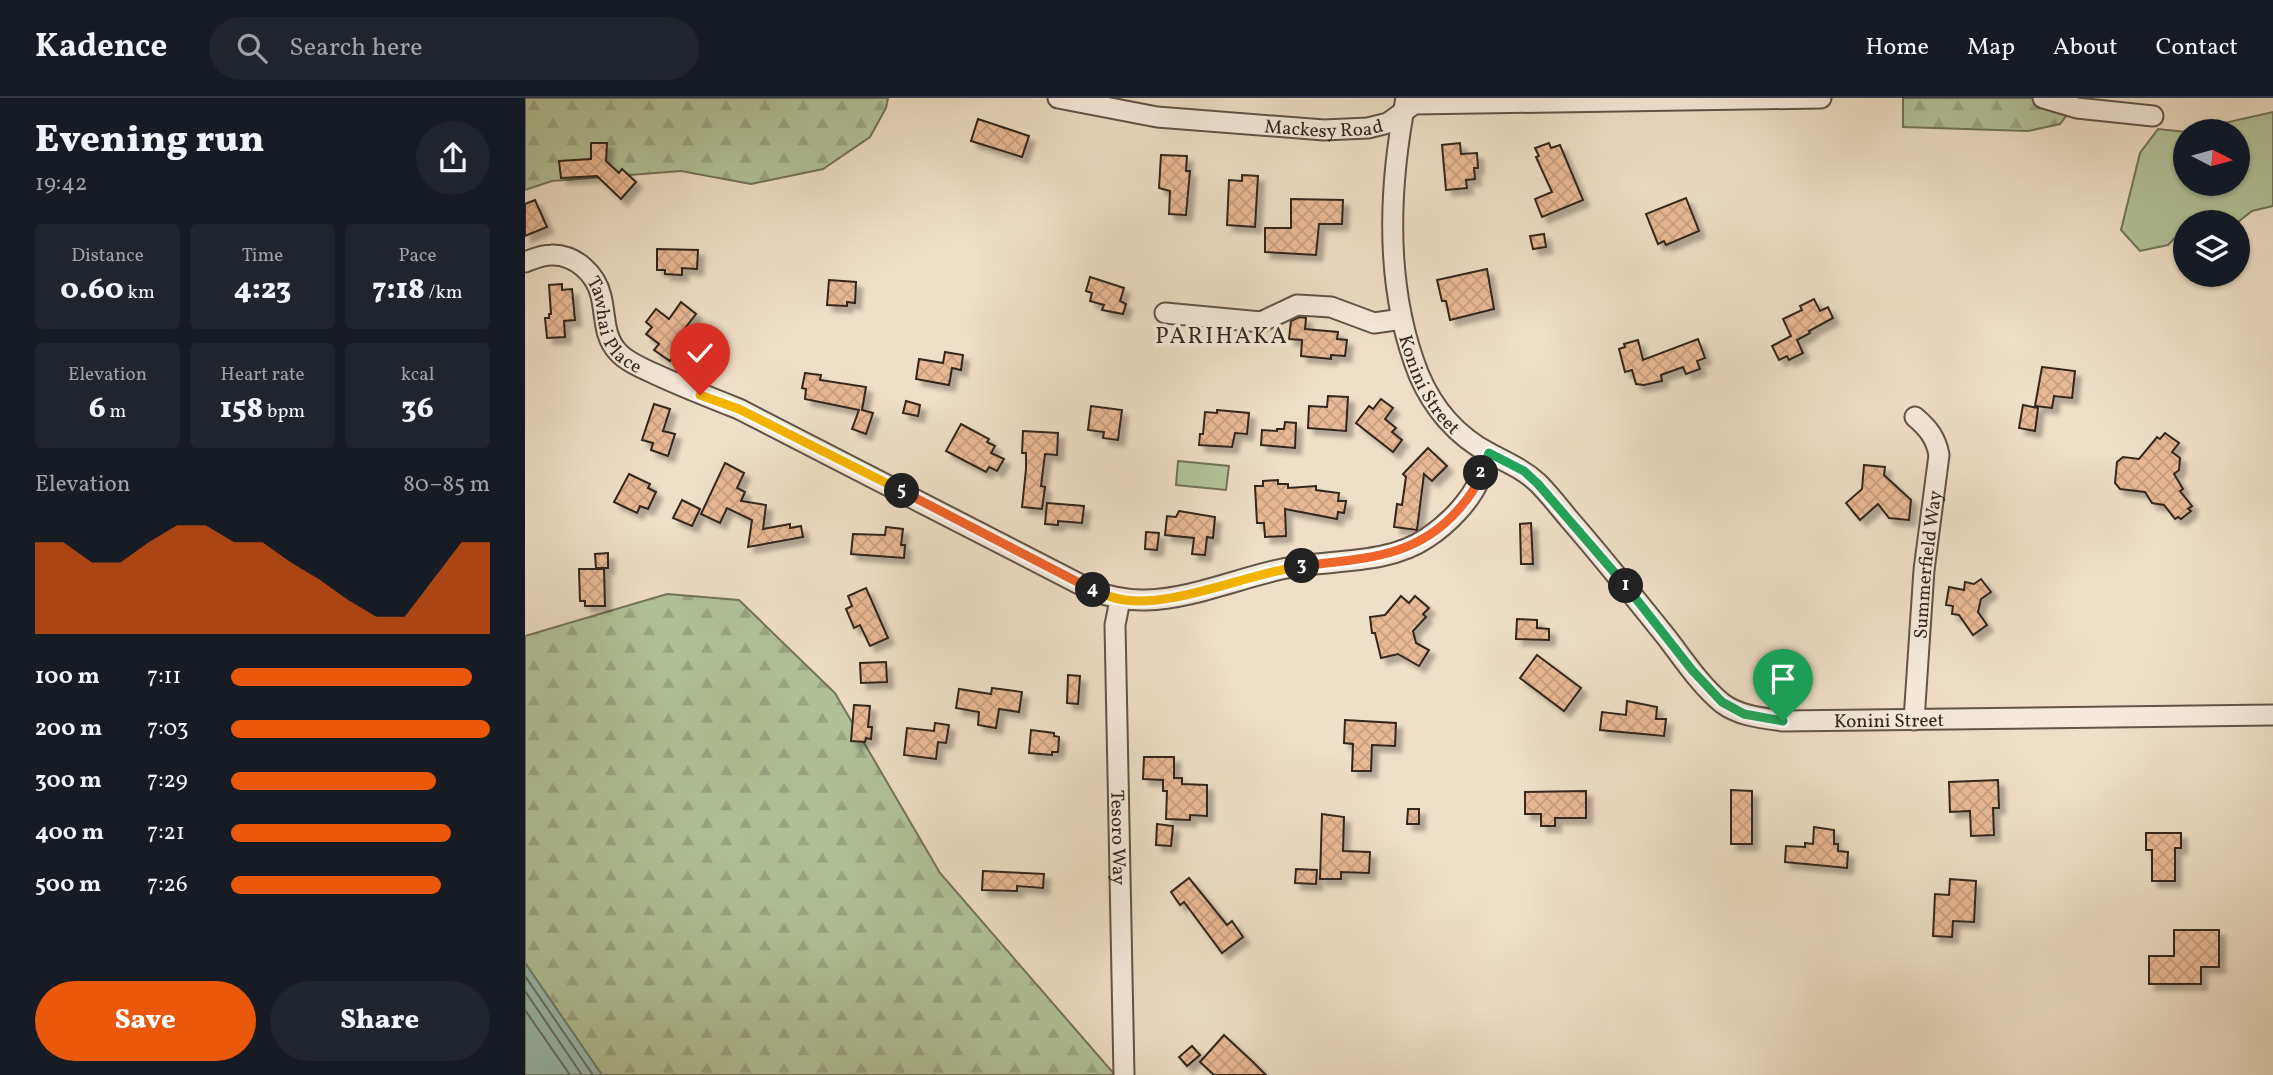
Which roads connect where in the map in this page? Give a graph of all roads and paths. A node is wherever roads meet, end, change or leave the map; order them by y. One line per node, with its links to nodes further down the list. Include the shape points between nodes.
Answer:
1 (1058, 98): 4 (street, Mackesy Road, via 1157,117 1324,130 1388,124)
2 (1821, 98): 4 (street, Mackesy Road)
3 (2043, 98): 5 (street, via 2077,108)
4 (1404, 105): 8 (street, Konini Street, via 1392,209)
5 (2153, 116)
6 (525, 262): 11 (street, Tawhai Place, via 553,255 583,266 597,284 611,343 638,366 749,414 1093,591)
7 (1165, 313): 8 (street, via 1261,322 1297,305 1331,307 1374,323)
8 (1402, 319): 10 (street, Konini Street, via 1429,394 1453,428)
9 (1915, 417): 13 (street, Summerfield Way, via 1937,441 1939,455 1924,570)
10 (1489, 453): 11 (street, Tawhai Place, via 1469,497 1448,521 1409,547 1385,555 1288,568 1173,597); 13 (street, Konini Street, via 1524,471 1538,484 1707,687 1733,709 1783,721)
11 (1120, 600): 14 (street, Tesoro Way, via 1115,625)
12 (2273, 715): 13 (street, Konini Street)
13 (1914, 720)
14 (1124, 1075)

